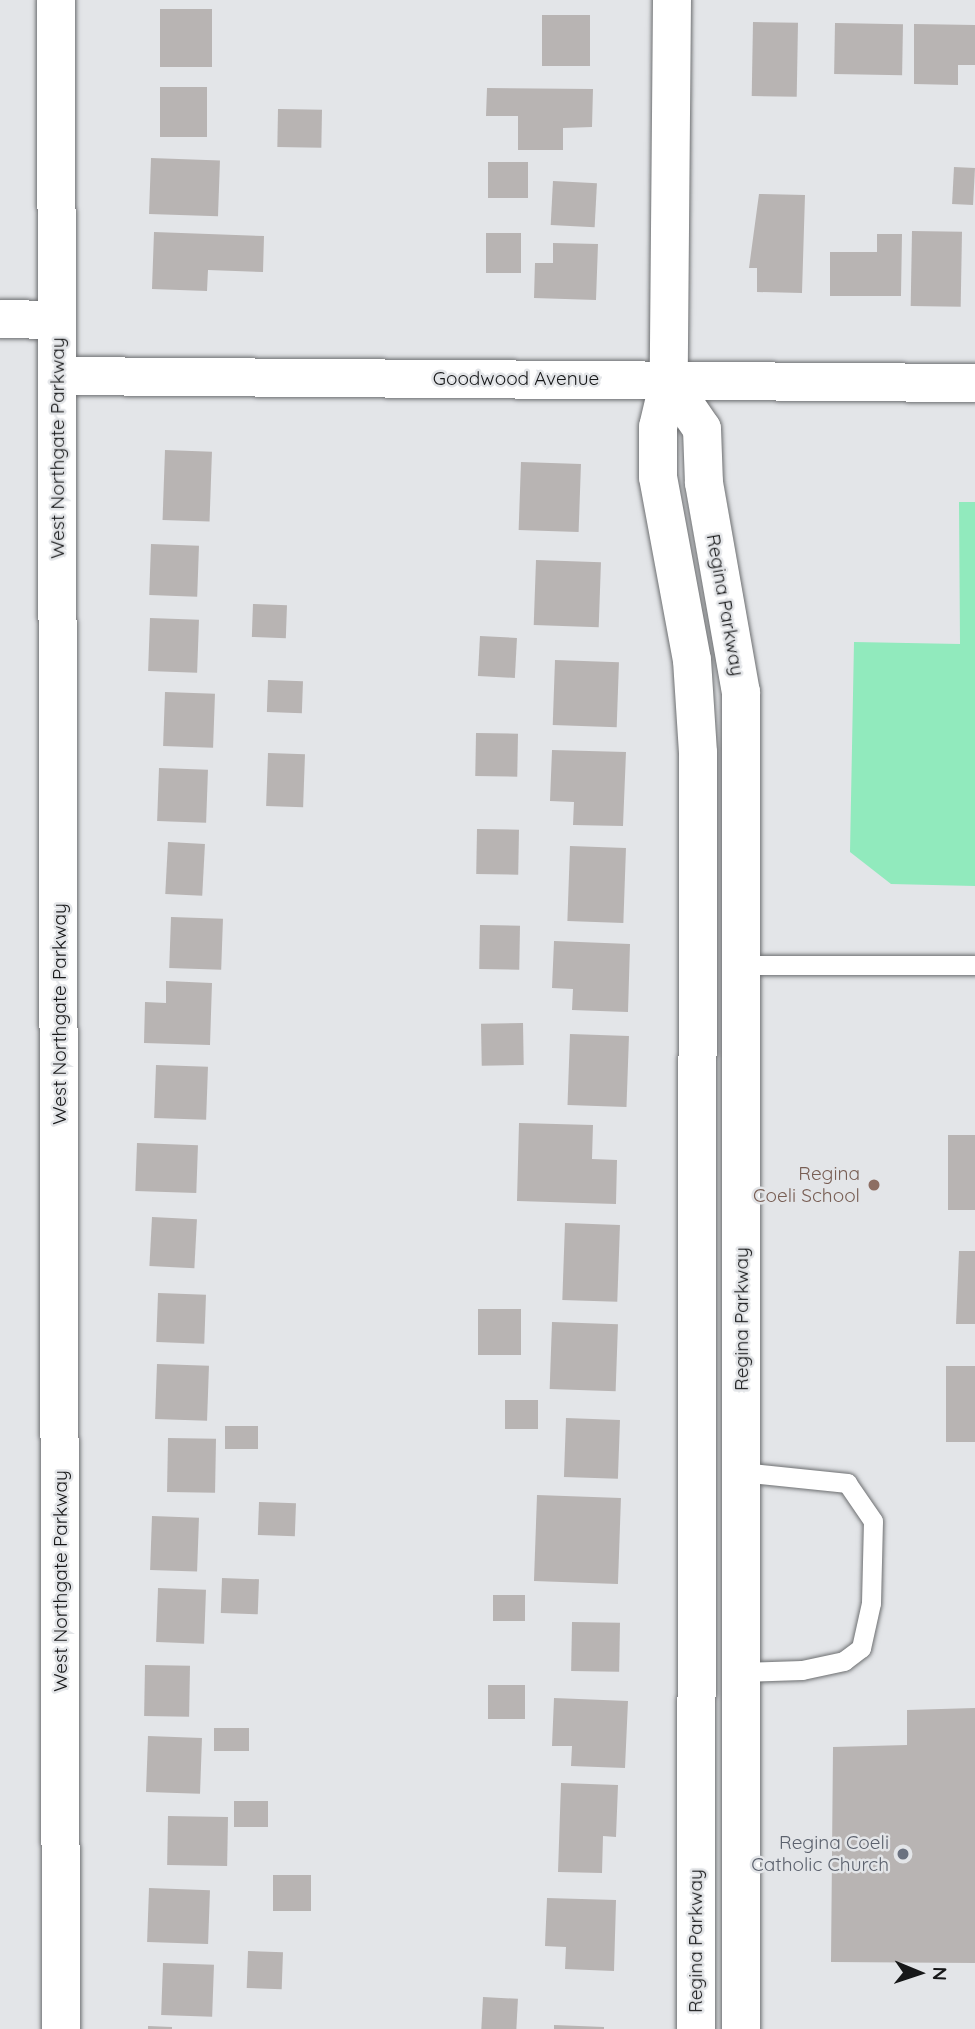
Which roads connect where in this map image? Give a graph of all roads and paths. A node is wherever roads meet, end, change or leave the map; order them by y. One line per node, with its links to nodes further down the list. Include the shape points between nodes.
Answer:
1 (56, 0): 4 (street, West Northgate Parkway)
2 (672, 0): 6 (street, Regina Parkway)
3 (0, 319): 4 (street)
4 (57, 320): 5 (street, West Northgate Parkway)
5 (58, 376): 6 (street, Goodwood Avenue); 16 (street, West Northgate Parkway)
6 (670, 381): 7 (street, Goodwood Avenue); 8 (street, Regina Parkway, via 658,427 659,477 696,706); 9 (street, Regina Parkway, via 702,429 704,483 735,640 742,742)
7 (975, 383)
8 (698, 965): 9 (street); 12 (street, Regina Parkway)
9 (742, 965): 10 (lane); 11 (street, Regina Parkway)
10 (975, 965)
11 (741, 1472): 13 (street, Regina Parkway); 13 (lane, via 847,1483 873,1521 871,1603 860,1648 844,1661 802,1670)
12 (696, 1672): 13 (street); 14 (street, Regina Parkway)
13 (741, 1672): 15 (street, Regina Parkway)
14 (696, 1852): 15 (street, Regina Parkway); 17 (street, Regina Parkway)
15 (741, 1852): 18 (street, Regina Parkway)
16 (61, 2029)
17 (696, 2029)
18 (741, 2029)

